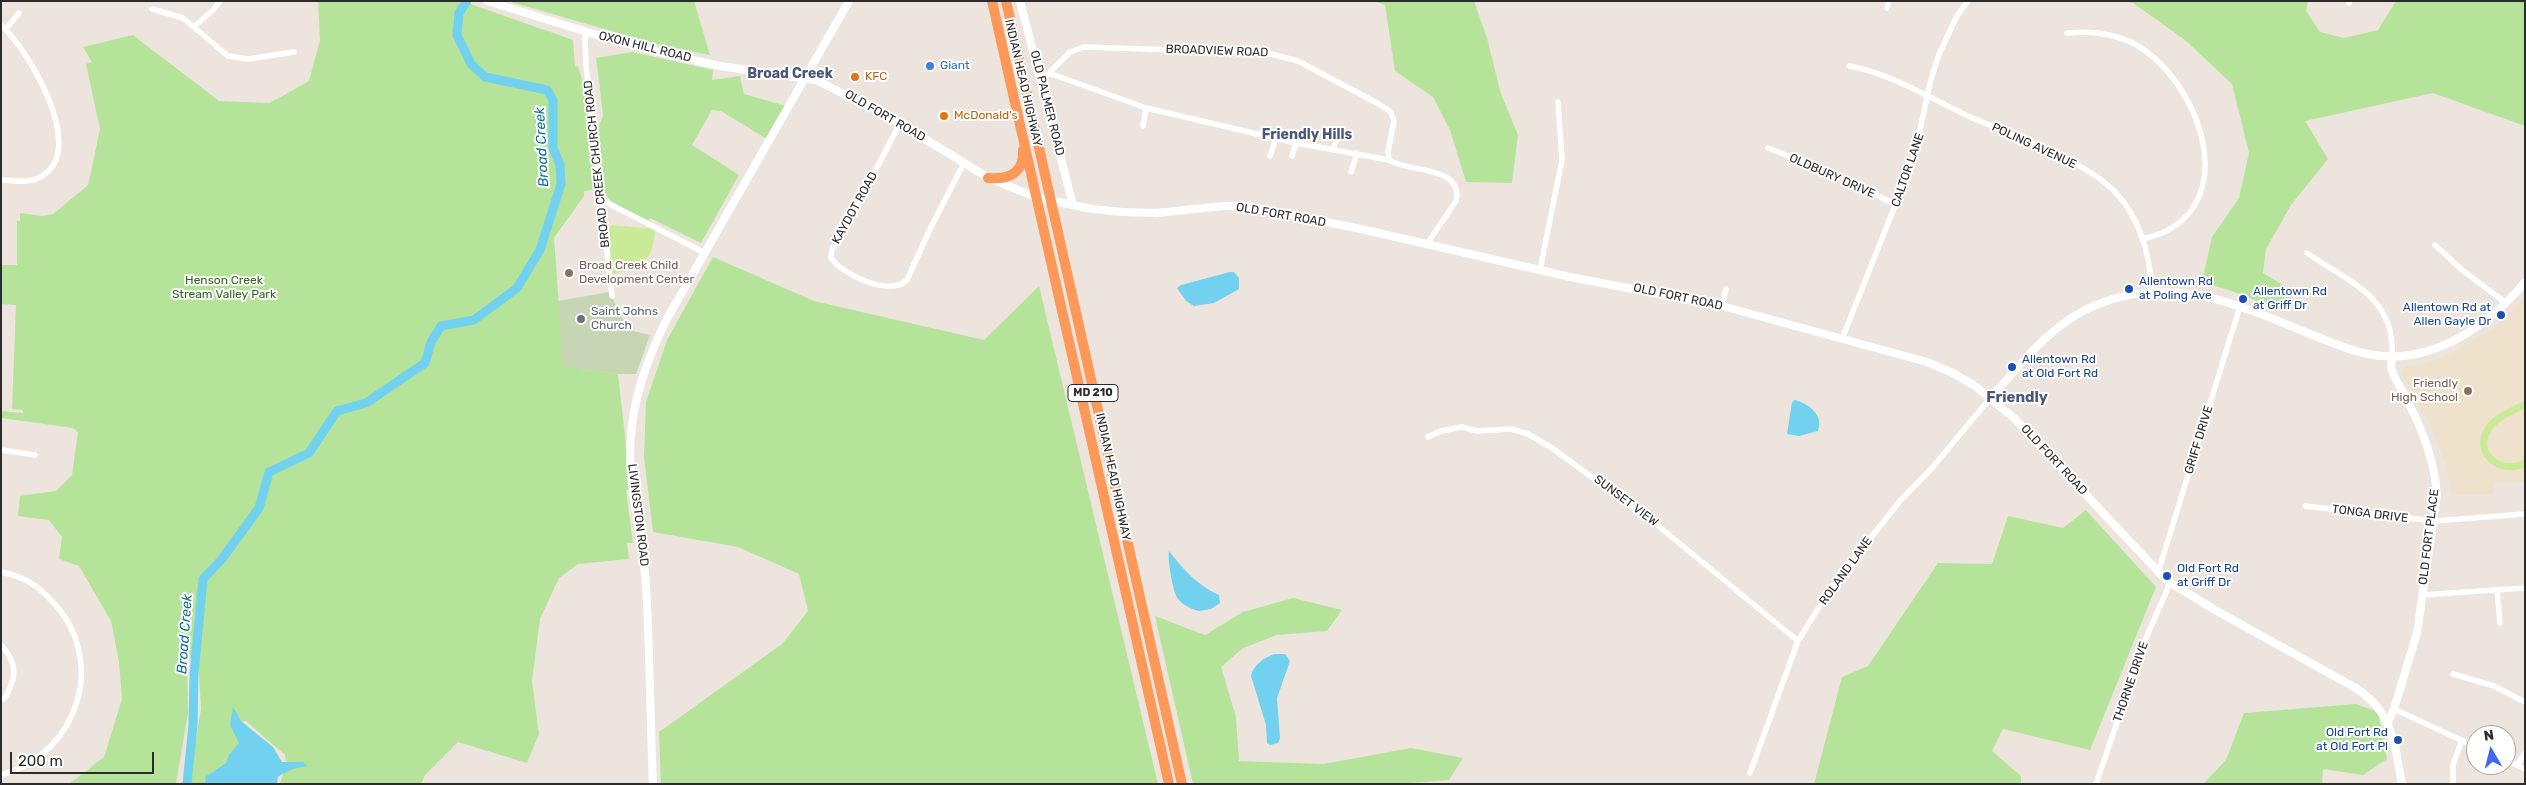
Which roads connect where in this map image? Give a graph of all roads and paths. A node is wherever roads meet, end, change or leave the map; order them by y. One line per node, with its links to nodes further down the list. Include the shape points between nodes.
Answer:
1 (220, 1): 10 (street)
2 (487, 1): 12 (main road, OXON HILL ROAD)
3 (849, 1): 17 (main road, LIVINGSTON ROAD)
4 (992, 1): 25 (highway, INDIAN HEAD HIGHWAY / MD 210)
5 (1006, 1): 40 (highway, INDIAN HEAD HIGHWAY / MD 210)
6 (1020, 1): 18 (main road, OLD PALMER ROAD)
7 (1968, 1): 19 (street, CALTOR LANE, via 1939,54)
8 (152, 9): 10 (street, via 183,18)
9 (19, 12): 11 (street)
10 (195, 26): 14 (street, via 228,56 248,59)
11 (4, 27): 37 (street, via 46,90 55,119 58,145 53,165 43,176 30,181)
12 (587, 32): 17 (main road, OXON HILL ROAD, via 720,66); 39 (street, BROAD CREEK CHURCH ROAD, via 586,64)
13 (2067, 33): 43 (street, via 2111,36 2141,48 2162,65 2198,121 2204,168 2199,196 2179,224 2164,233)
14 (294, 52)
15 (1849, 66): 19 (street, POLING AVENUE, via 1870,70)
16 (1048, 73): 18 (street, BROADVIEW ROAD); 21 (street); 33 (street, BROADVIEW ROAD, via 1070,52 1084,47 1281,55 1391,112 1394,121)
17 (805, 78): 22 (main road, OLD FORT ROAD, via 846,94); 46 (main road, LIVINGSTON ROAD)
18 (1041, 81): 42 (main road, OLD PALMER ROAD)
19 (1927, 97): 41 (street, CALTOR LANE, via 1918,145); 43 (street, POLING AVENUE, via 2100,178 2123,201)
20 (1558, 102): 48 (street, via 1562,160)
21 (1146, 108): 23 (street); 26 (street)
22 (899, 125): 34 (main road, OLD FORT ROAD); 34 (street, KAYDOT ROAD, via 832,249 831,258 839,266 877,286 901,286 907,280)
23 (1143, 126)
24 (1341, 129): 29 (street)
25 (1021, 130): 36 (highway, via 1023,154 1020,168 1011,177); 38 (highway, INDIAN HEAD HIGHWAY / MD 210)
26 (1276, 138): 27 (street); 31 (street)
27 (1296, 143): 29 (street); 32 (street)
28 (1768, 148): 41 (street, OLDBURY DRIVE, via 1837,175)
29 (1333, 149): 30 (street)
30 (1357, 153): 33 (street); 35 (street)
31 (1270, 156)
32 (1292, 156)
33 (1389, 160): 44 (street, via 1438,174 1456,188 1456,201)
34 (964, 163): 36 (main road, OLD FORT ROAD)
35 (1351, 172)
36 (988, 178): 38 (main road, OLD FORT ROAD)
37 (1, 180)
38 (1035, 197): 40 (main road, OLD FORT ROAD); 87 (highway, INDIAN HEAD HIGHWAY / MD 210)
39 (600, 199): 46 (street); 52 (street, BROAD CREEK CHURCH ROAD)
40 (1051, 201): 42 (main road, OLD FORT ROAD); 88 (highway, INDIAN HEAD HIGHWAY / MD 210)
41 (1896, 205): 56 (street, CALTOR LANE)
42 (1073, 206): 44 (main road, OLD FORT ROAD, via 1156,213 1247,206)
43 (2143, 239): 51 (street, POLING AVENUE)
44 (1427, 244): 48 (main road, OLD FORT ROAD)
45 (2435, 245): 53 (street)
46 (705, 253): 86 (main road, LIVINGSTON ROAD, via 650,355 638,390 631,428 632,483 646,584)
47 (2307, 253): 57 (street, via 2367,294 2382,309 2391,332)
48 (1540, 270): 54 (main road, OLD FORT ROAD)
49 (2525, 282): 53 (main road)
50 (1726, 289): 54 (street)
51 (2152, 291): 55 (main road, via 2197,294); 58 (main road, via 2108,301 2070,318 2039,344)
52 (612, 296)
53 (2506, 303): 57 (main road, via 2478,326 2449,342 2422,352)
54 (1722, 306): 56 (main road, OLD FORT ROAD)
55 (2240, 306): 57 (main road, via 2353,350); 66 (street, GRIFF DRIVE)
56 (1842, 339): 58 (main road, OLD FORT ROAD, via 1936,365)
57 (2392, 357): 64 (main road, OLD FORT PLACE, via 2394,376 2419,424 2432,459 2437,495)
58 (1991, 397): 66 (main road, OLD FORT ROAD, via 2037,440); 72 (street, ROLAND LANE, via 1857,554)
59 (1428, 437): 72 (street, SUNSET VIEW, via 1462,427 1477,431 1511,429 1528,434 1656,524)
60 (1, 450): 61 (street)
61 (35, 455)
62 (2305, 506): 64 (street, TONGA DRIVE)
63 (2525, 514): 64 (street, TONGA DRIVE)
64 (2434, 521): 70 (main road, OLD FORT PLACE)
65 (1, 572): 85 (street, via 34,584 65,616 76,638 82,677 77,704 56,739 33,761)
66 (2158, 573): 67 (main road, OLD FORT ROAD)
67 (2170, 583): 78 (main road, OLD FORT ROAD, via 2362,692 2378,705); 89 (street, THORNE DRIVE, via 2144,643)
68 (2525, 588): 69 (street)
69 (2497, 590): 70 (street); 71 (street)
70 (2422, 595): 77 (main road, OLD FORT PLACE, via 2417,633)
71 (2500, 622)
72 (1798, 641): 84 (street, ROLAND LANE)
73 (1, 645): 75 (street, via 11,657 15,672)
74 (2453, 674): 76 (street, via 2494,686)
75 (4, 699)
76 (2525, 702)
77 (2394, 709): 78 (main road, OLD FORT PLACE); 79 (street)
78 (2388, 722): 90 (main road, OLD FORT ROAD)
79 (2462, 740): 80 (street); 91 (street, via 2453,765)
80 (2466, 742)
81 (2525, 753): 82 (street)
82 (2517, 765): 83 (street)
83 (2525, 769)
84 (1750, 773)
85 (1, 775)
86 (653, 784)
87 (1169, 784)
88 (1182, 784)
89 (2096, 784)
90 (2402, 784)
91 (2453, 784)

